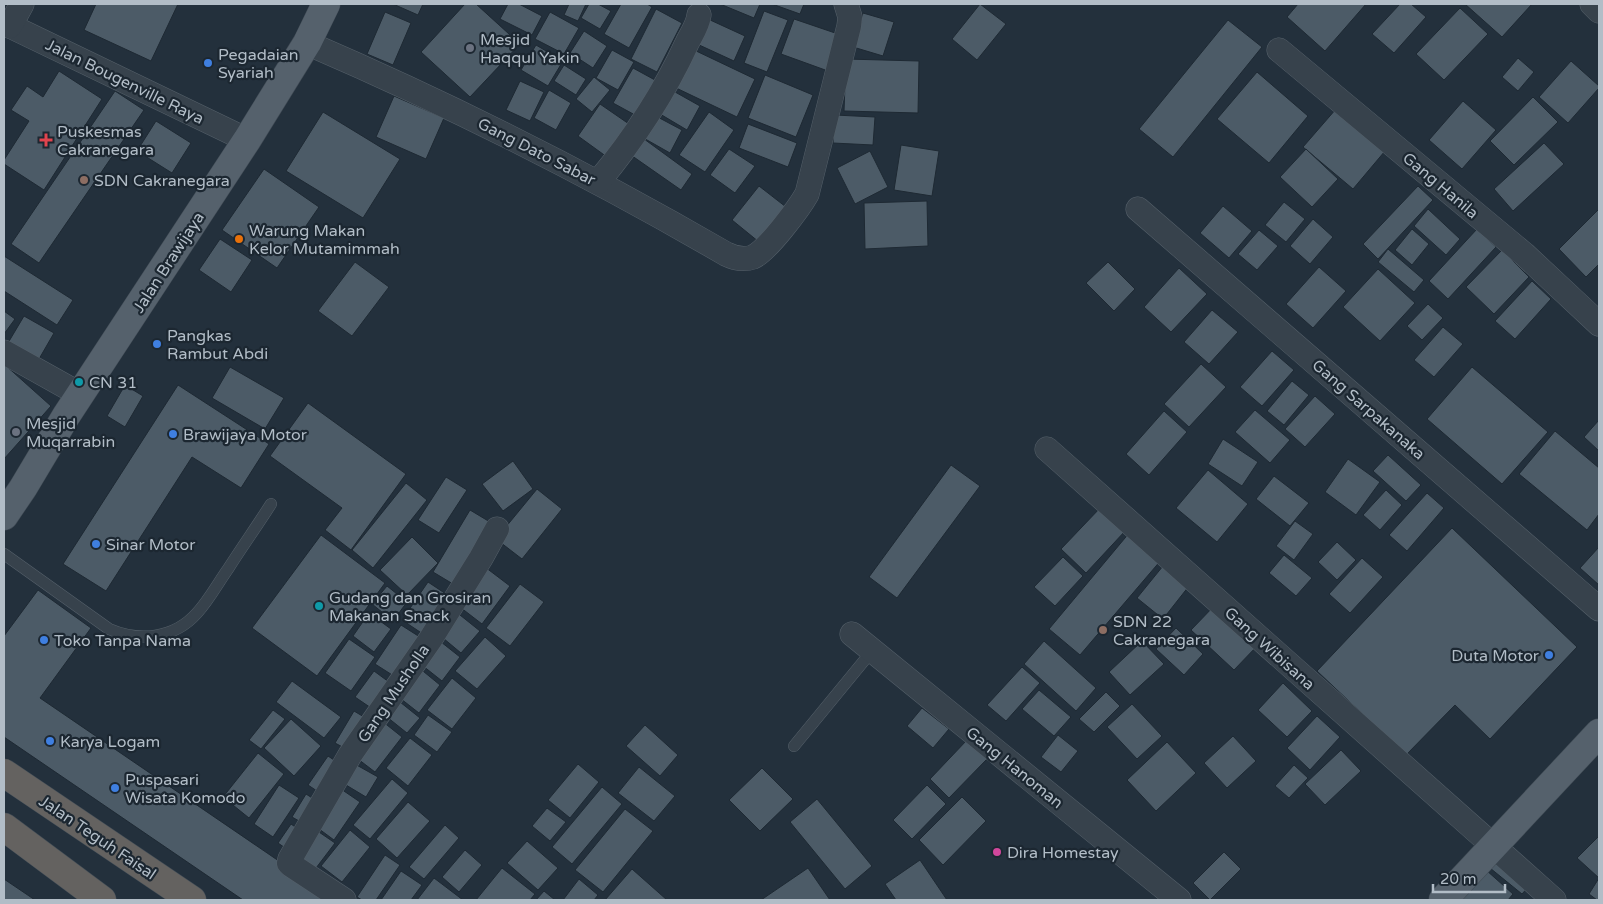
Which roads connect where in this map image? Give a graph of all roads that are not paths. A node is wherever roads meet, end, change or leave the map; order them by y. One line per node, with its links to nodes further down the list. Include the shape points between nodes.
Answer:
1 (22, 4): 7 (street)
2 (326, 4): 8 (main road, Jalan Brawijaya)
3 (846, 4): 11 (street, Gang Dato Sabar, via 849,26 807,194 763,251 750,258 730,256)
4 (1592, 4): 5 (street)
5 (1599, 11)
6 (699, 15): 11 (street, via 663,89)
7 (7, 24): 10 (street, Jalan Bougenville Raya)
8 (307, 43): 10 (main road, Jalan Brawijaya); 11 (street, Gang Dato Sabar, via 454,109)
9 (1279, 50): 13 (street, Gang Hanila, via 1524,254)
10 (247, 140): 15 (main road, Jalan Brawijaya)
11 (598, 182)
12 (1138, 209): 21 (street, Gang Sarpakanaka)
13 (1599, 324)
14 (4, 352): 15 (street)
15 (81, 395): 18 (main road, Jalan Brawijaya)
16 (1047, 449): 28 (street, Gang Wibisana)
17 (271, 504): 20 (lane, via 196,614 178,629 155,637 132,636 109,629)
18 (4, 516)
19 (496, 529): 31 (street, Gang Musholla, via 434,633 350,755 290,859 291,865)
20 (4, 554)
21 (1599, 610)
22 (852, 634): 23 (street, Gang Hanoman)
23 (872, 651): 25 (lane); 32 (street, Gang Hanoman)
24 (1599, 733): 28 (main road)
25 (794, 746)
26 (4, 773): 30 (highway, Jalan Teguh Faisal)
27 (4, 827): 29 (highway)
28 (1493, 847): 33 (main road); 34 (street, Gang Wibisana)
29 (102, 900)
30 (192, 900)
31 (344, 900)
32 (1179, 900)
33 (1443, 900)
34 (1554, 900)

